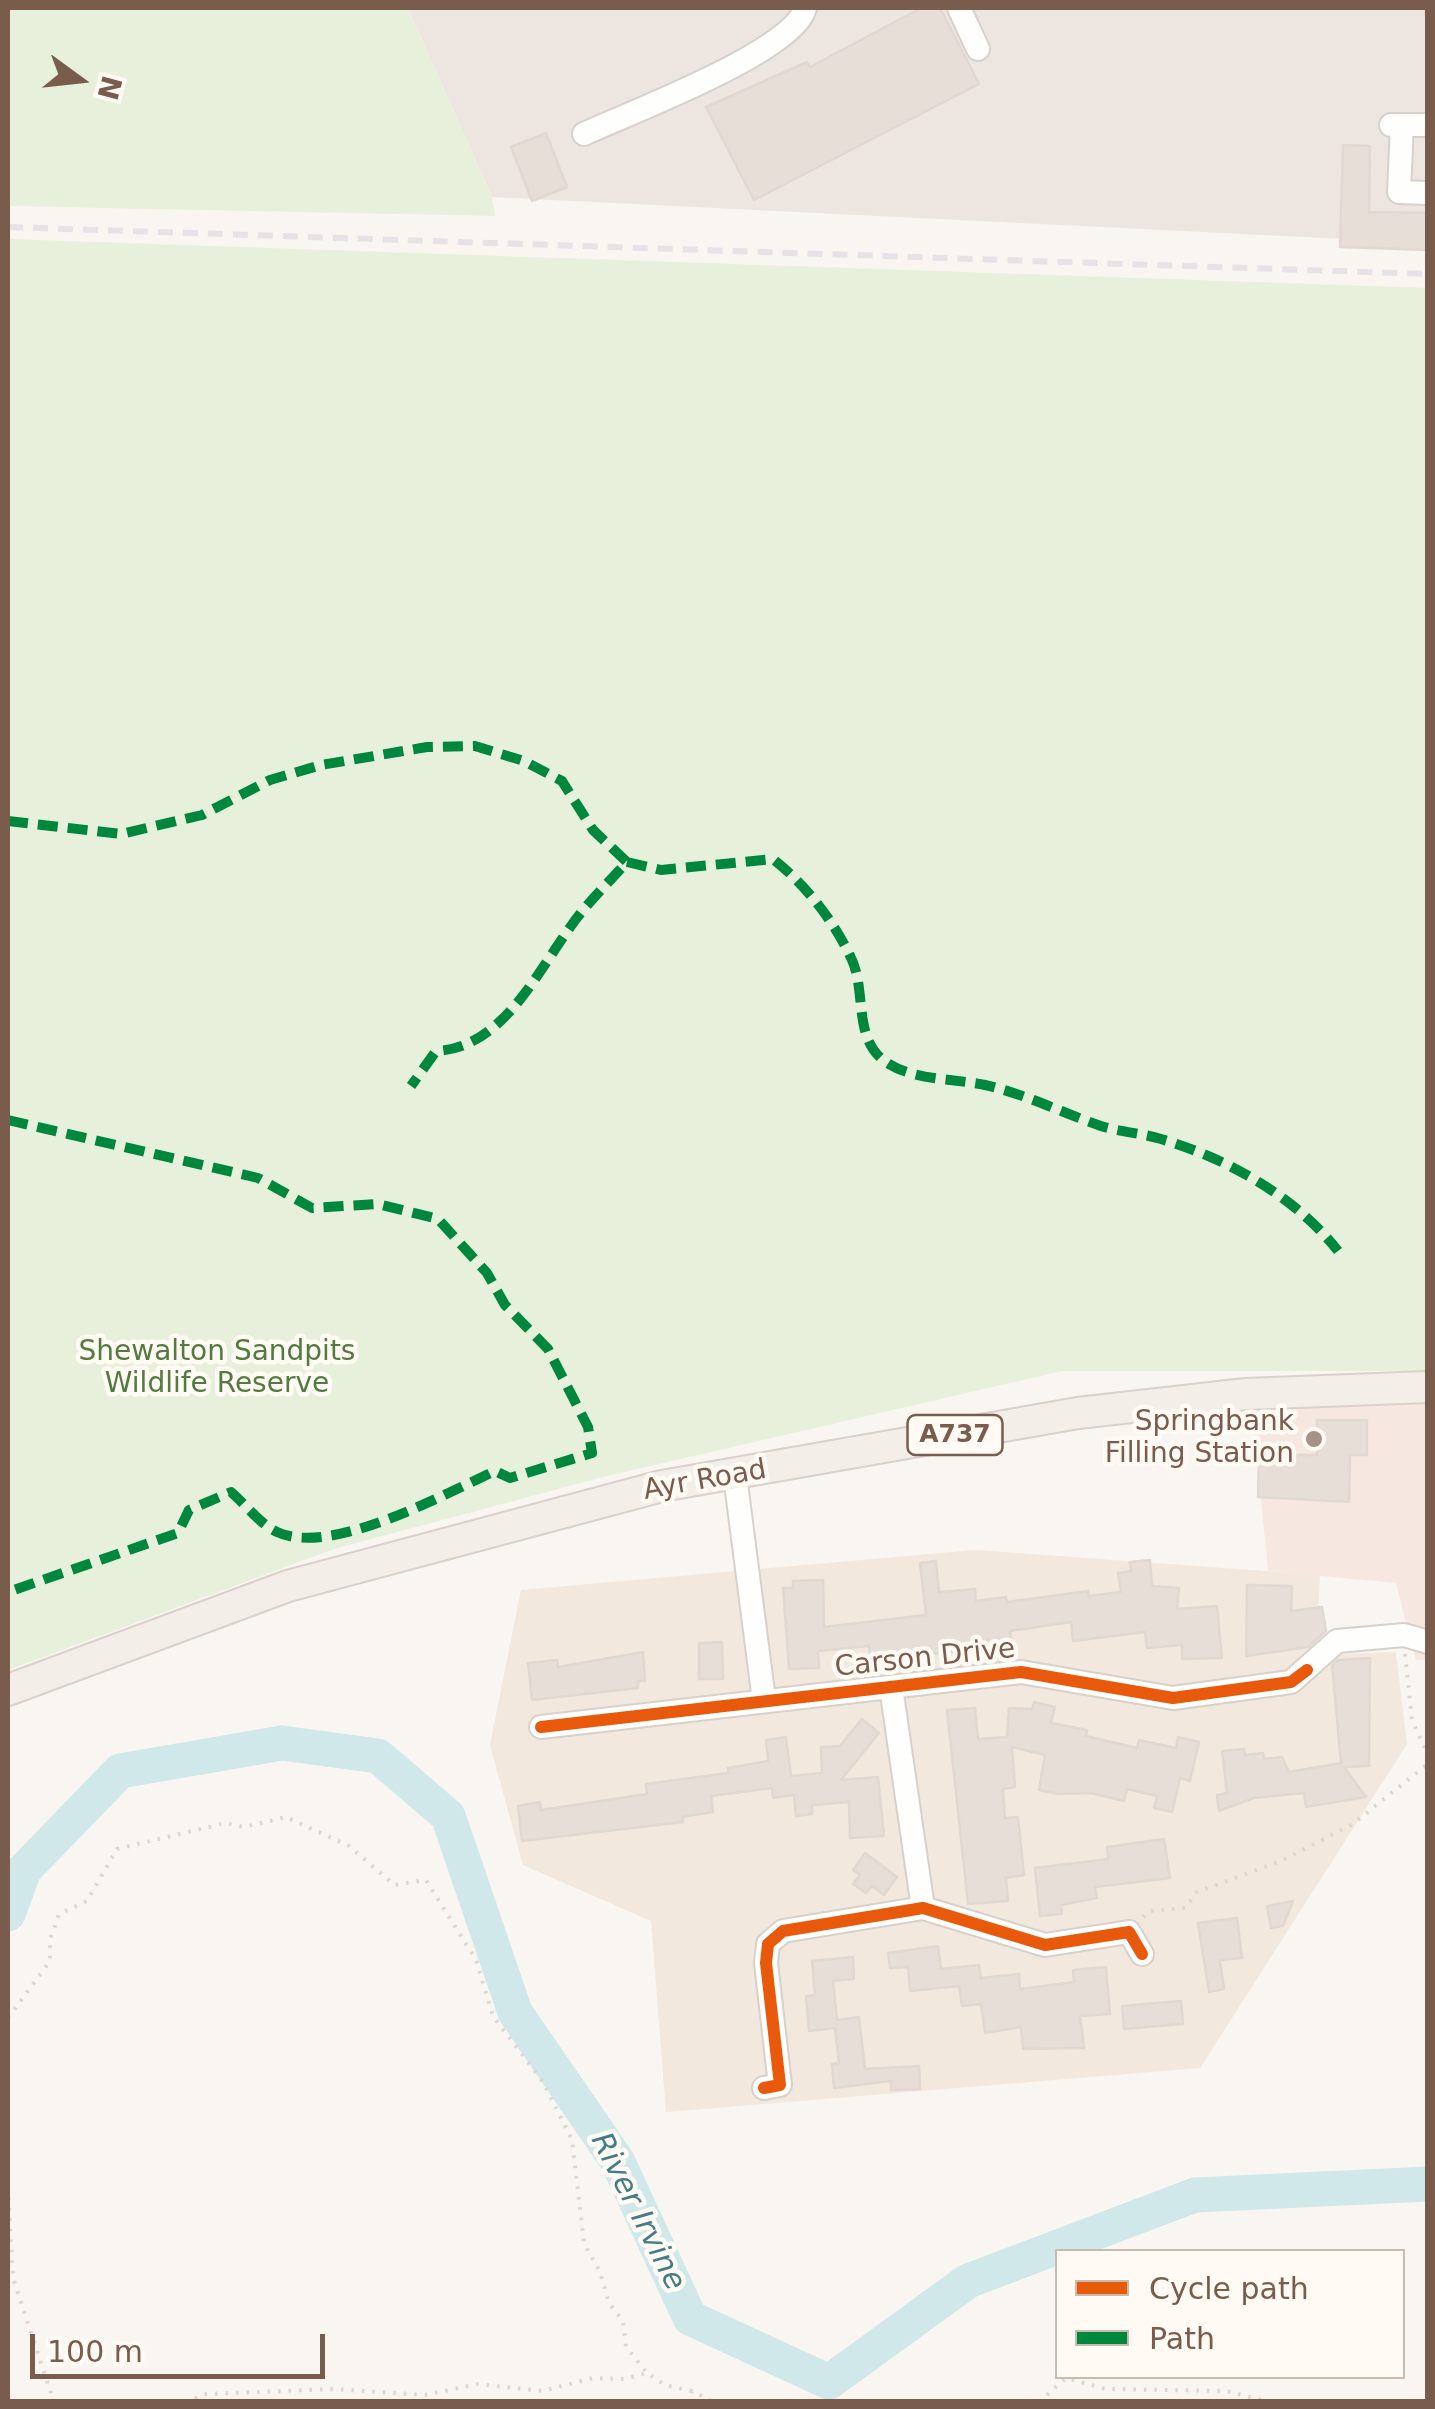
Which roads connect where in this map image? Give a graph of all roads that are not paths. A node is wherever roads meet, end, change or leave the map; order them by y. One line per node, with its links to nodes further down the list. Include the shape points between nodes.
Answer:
1 (806, 8): 5 (street, via 772,47)
2 (960, 8): 3 (street)
3 (978, 49)
4 (1428, 125): 6 (street, via 1395,125 1400,192)
5 (584, 134)
6 (1428, 193)
7 (1428, 1387): 8 (main road, Ayr Road / A737, via 1246,1394 1078,1412)
8 (735, 1476): 11 (main road, Ayr Road / A737, via 662,1486 288,1586); 12 (street)
9 (1428, 1642): 10 (street, Carson Drive, via 1404,1635 1337,1641 1291,1682 1173,1698 1022,1672)
10 (891, 1687): 12 (street, Carson Drive); 14 (street)
11 (8, 1690)
12 (764, 1700): 13 (street, Carson Drive)
13 (542, 1727)
14 (923, 1908): 15 (street, via 1045,1944 1129,1932); 16 (street, via 783,1931 768,1944 780,2085)
15 (1142, 1954)
16 (764, 2088)

